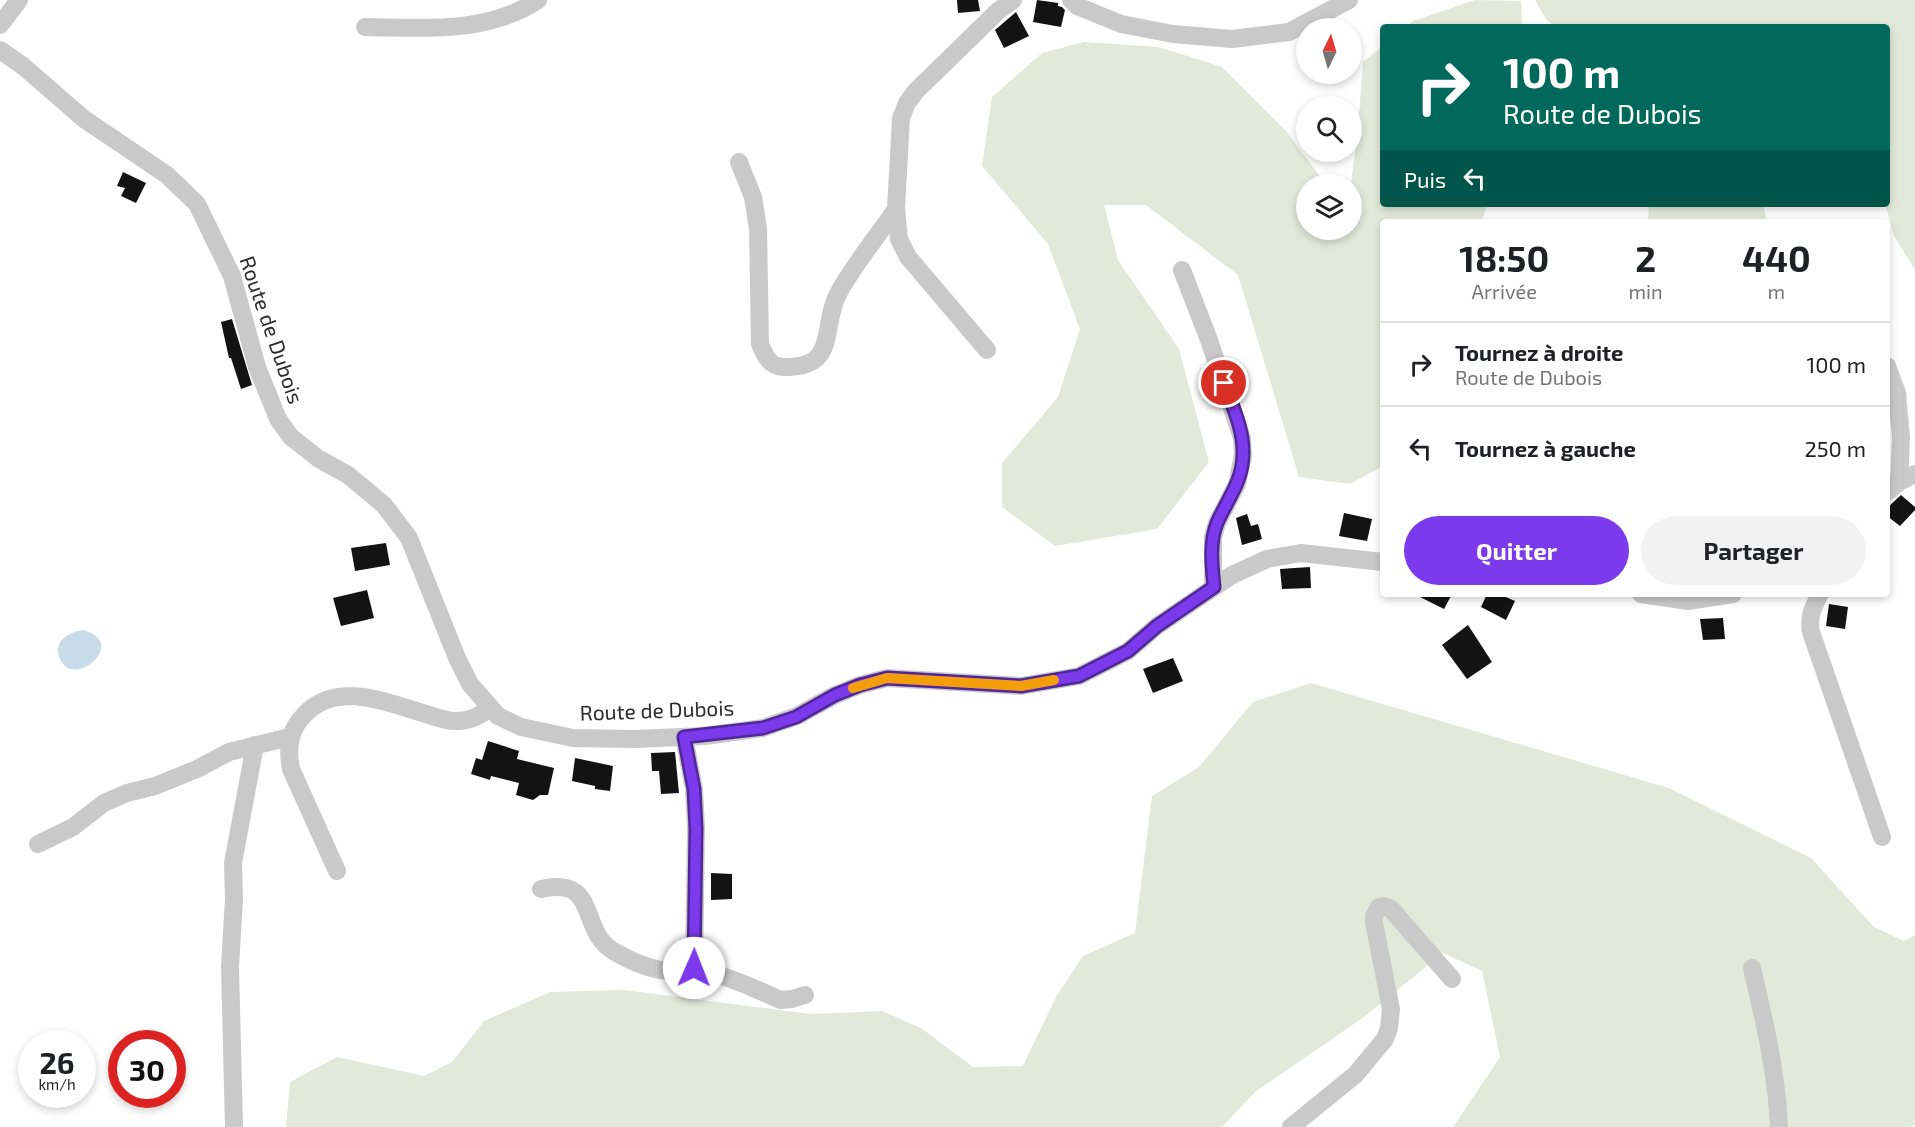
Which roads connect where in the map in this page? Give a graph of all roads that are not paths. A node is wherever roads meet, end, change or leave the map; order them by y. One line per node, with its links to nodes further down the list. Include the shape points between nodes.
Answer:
1 (19, 0): 6 (street)
2 (538, 0): 7 (street, via 501,18 452,28)
3 (1013, 0): 10 (street, via 907,103 902,118)
4 (1071, 0): 5 (street, via 1121,24 1232,39 1288,32)
5 (1349, 0)
6 (0, 25)
7 (365, 27)
8 (0, 50): 20 (street, Route de Dubois, via 84,119 167,175 196,204 232,276 257,367 278,419 291,437 318,459 348,475 384,505 409,538 457,658 470,684)
9 (739, 162): 10 (street, via 753,197 758,228 760,344 766,359 780,368 801,368 814,362 824,347 838,293)
10 (896, 209): 12 (street, via 899,239 908,257)
11 (1182, 270): 16 (street, via 1242,438 1244,455 1237,484 1213,537)
12 (987, 350)
13 (1890, 374): 14 (street, via 1897,393)
14 (1900, 483)
15 (1380, 562): 16 (street, Route de Dubois, via 1301,553 1267,559 1232,574)
16 (1214, 587): 22 (street, Route de Dubois, via 1128,651 1079,676 1021,686 887,678 835,695 796,717 763,728)
17 (1661, 597): 18 (street, via 1688,601)
18 (1714, 597)
19 (1819, 597): 24 (street, via 1809,621 1811,632)
20 (491, 708): 21 (street, via 473,719 456,722 370,698 340,696 314,705); 22 (street, Route de Dubois, via 498,716 521,727 573,738)
21 (290, 737): 23 (street); 26 (street, via 291,769)
22 (684, 737): 28 (street, via 694,789 696,828)
23 (255, 745): 25 (street, via 128,793); 32 (street, via 232,863)
24 (1882, 837)
25 (38, 844)
26 (337, 872)
27 (541, 889): 28 (street, via 557,885 578,892 602,940 628,959 661,970)
28 (694, 968): 31 (street, via 780,1000)
29 (1752, 968): 34 (street, via 1766,1026)
30 (1452, 979): 33 (street, via 1391,909 1379,908 1374,923 1391,1009 1385,1040 1354,1075)
31 (805, 995)
32 (234, 1127)
33 (1291, 1127)
34 (1779, 1127)

